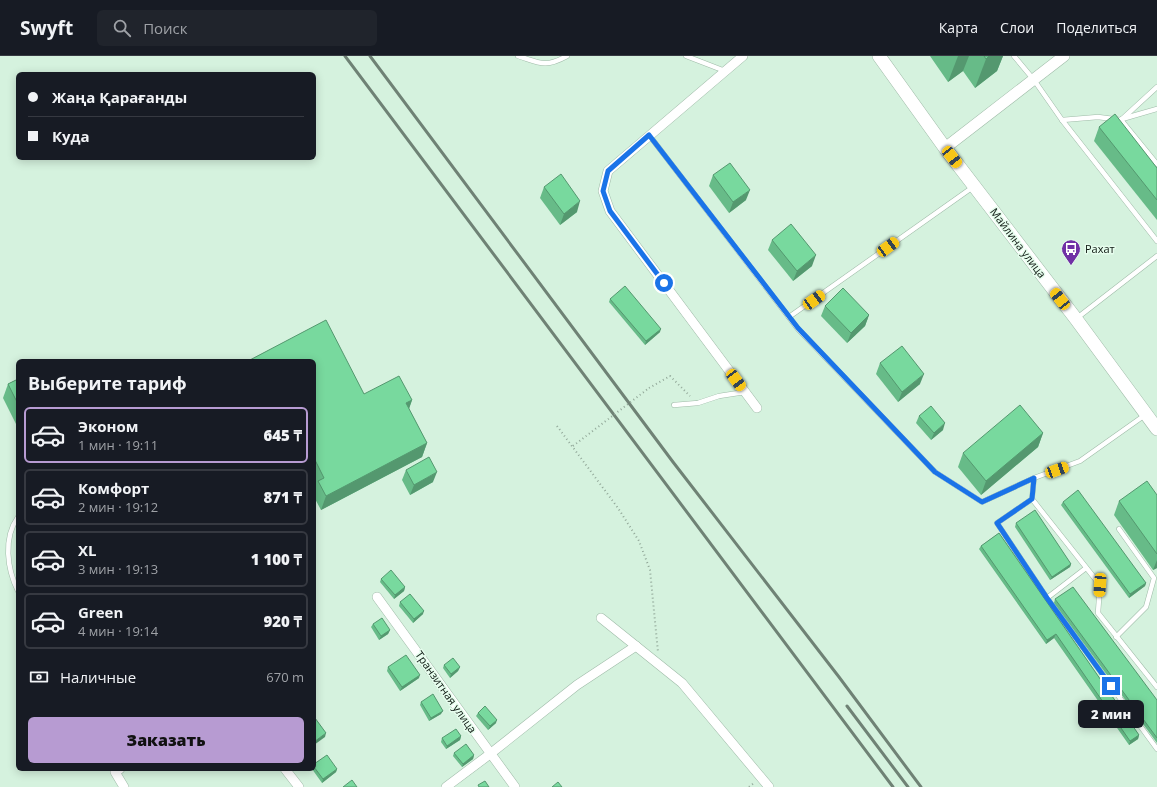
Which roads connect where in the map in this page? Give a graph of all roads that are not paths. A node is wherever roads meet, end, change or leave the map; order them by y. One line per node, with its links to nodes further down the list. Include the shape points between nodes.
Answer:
1 (518, 56): 2 (lane, via 549,64)
2 (567, 56)
3 (686, 56): 8 (lane)
4 (743, 56): 8 (street)
5 (879, 56): 15 (main road, Майлина улица)
6 (1014, 56): 9 (lane)
7 (1064, 56): 9 (street)
8 (725, 71): 14 (street)
9 (1034, 80): 12 (lane); 15 (street)
10 (1157, 87): 13 (lane)
11 (1157, 109): 13 (lane)
12 (1062, 120): 13 (lane, via 1098,117); 18 (lane)
13 (1121, 120): 16 (lane)
14 (649, 135): 20 (lane); 22 (street, via 608,171 603,191 610,211)
15 (945, 148): 17 (main road, Майлина улица)
16 (1157, 164)
17 (974, 186): 20 (lane); 21 (main road, Майлина улица)
18 (1157, 241)
19 (1157, 256): 21 (lane)
20 (789, 317): 27 (lane, via 935,472 982,502)
21 (1076, 319): 25 (main road, Майлина улица)
22 (745, 392): 23 (lane, via 719,396 698,403); 24 (street)
23 (674, 405)
24 (757, 408)
25 (1146, 414): 26 (main road, Майлина улица); 27 (lane, via 1080,461)
26 (1157, 429)
27 (1034, 478): 28 (lane)
28 (1032, 499): 31 (lane); 34 (lane, via 997,523)
29 (16, 520): 32 (lane, via 12,525 8,543 8,561)
30 (1119, 529): 36 (lane, via 1154,578 1146,607)
31 (1086, 568): 34 (lane); 36 (lane, via 1100,585 1098,613)
32 (16, 588)
33 (377, 597): 40 (street, Транзитная улица)
34 (1047, 598): 39 (lane)
35 (601, 618): 37 (street)
36 (1116, 636): 38 (lane)
37 (636, 646): 40 (street, via 577,685); 47 (street, via 682,683)
38 (1157, 687)
39 (1157, 749)
40 (490, 754): 45 (street); 46 (street, Транзитная улица)
41 (116, 771): 43 (street)
42 (287, 771): 44 (street)
43 (124, 787)
44 (299, 787)
45 (446, 787)
46 (515, 787)
47 (769, 787)

